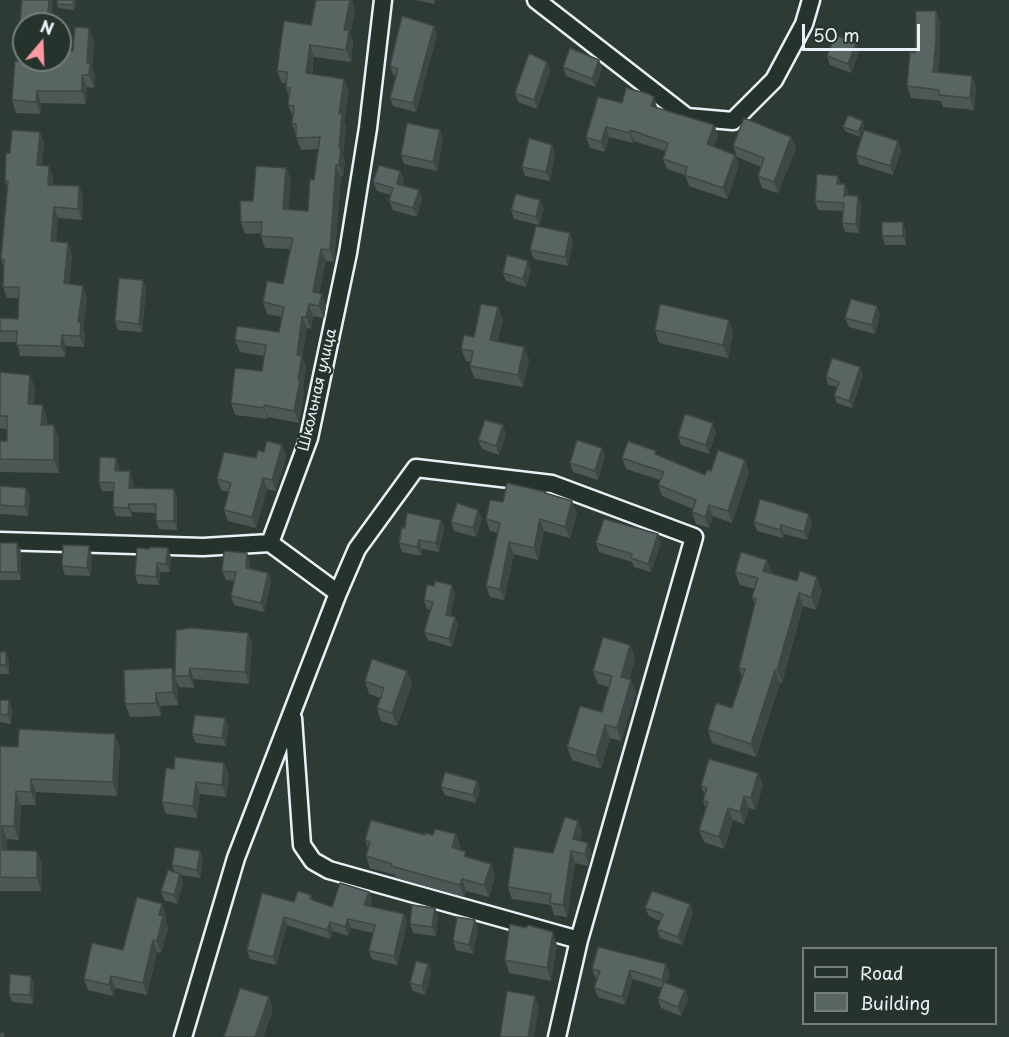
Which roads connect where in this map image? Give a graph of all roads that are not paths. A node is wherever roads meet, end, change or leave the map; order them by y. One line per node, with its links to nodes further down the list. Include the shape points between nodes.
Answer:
1 (382, 0): 5 (street, Школьная улица, via 368,128 348,253 309,438)
2 (536, 0): 3 (street, via 687,117 733,121 774,80 804,24)
3 (812, 0)
4 (0, 541): 5 (street, via 203,547)
5 (270, 543): 6 (street)
6 (338, 593): 7 (street); 8 (street, via 357,549 416,468 552,484 694,537)
7 (292, 712): 8 (street, via 302,845 313,861 328,870); 9 (street, via 236,858)
8 (579, 940): 10 (street)
9 (183, 1037)
10 (557, 1037)

